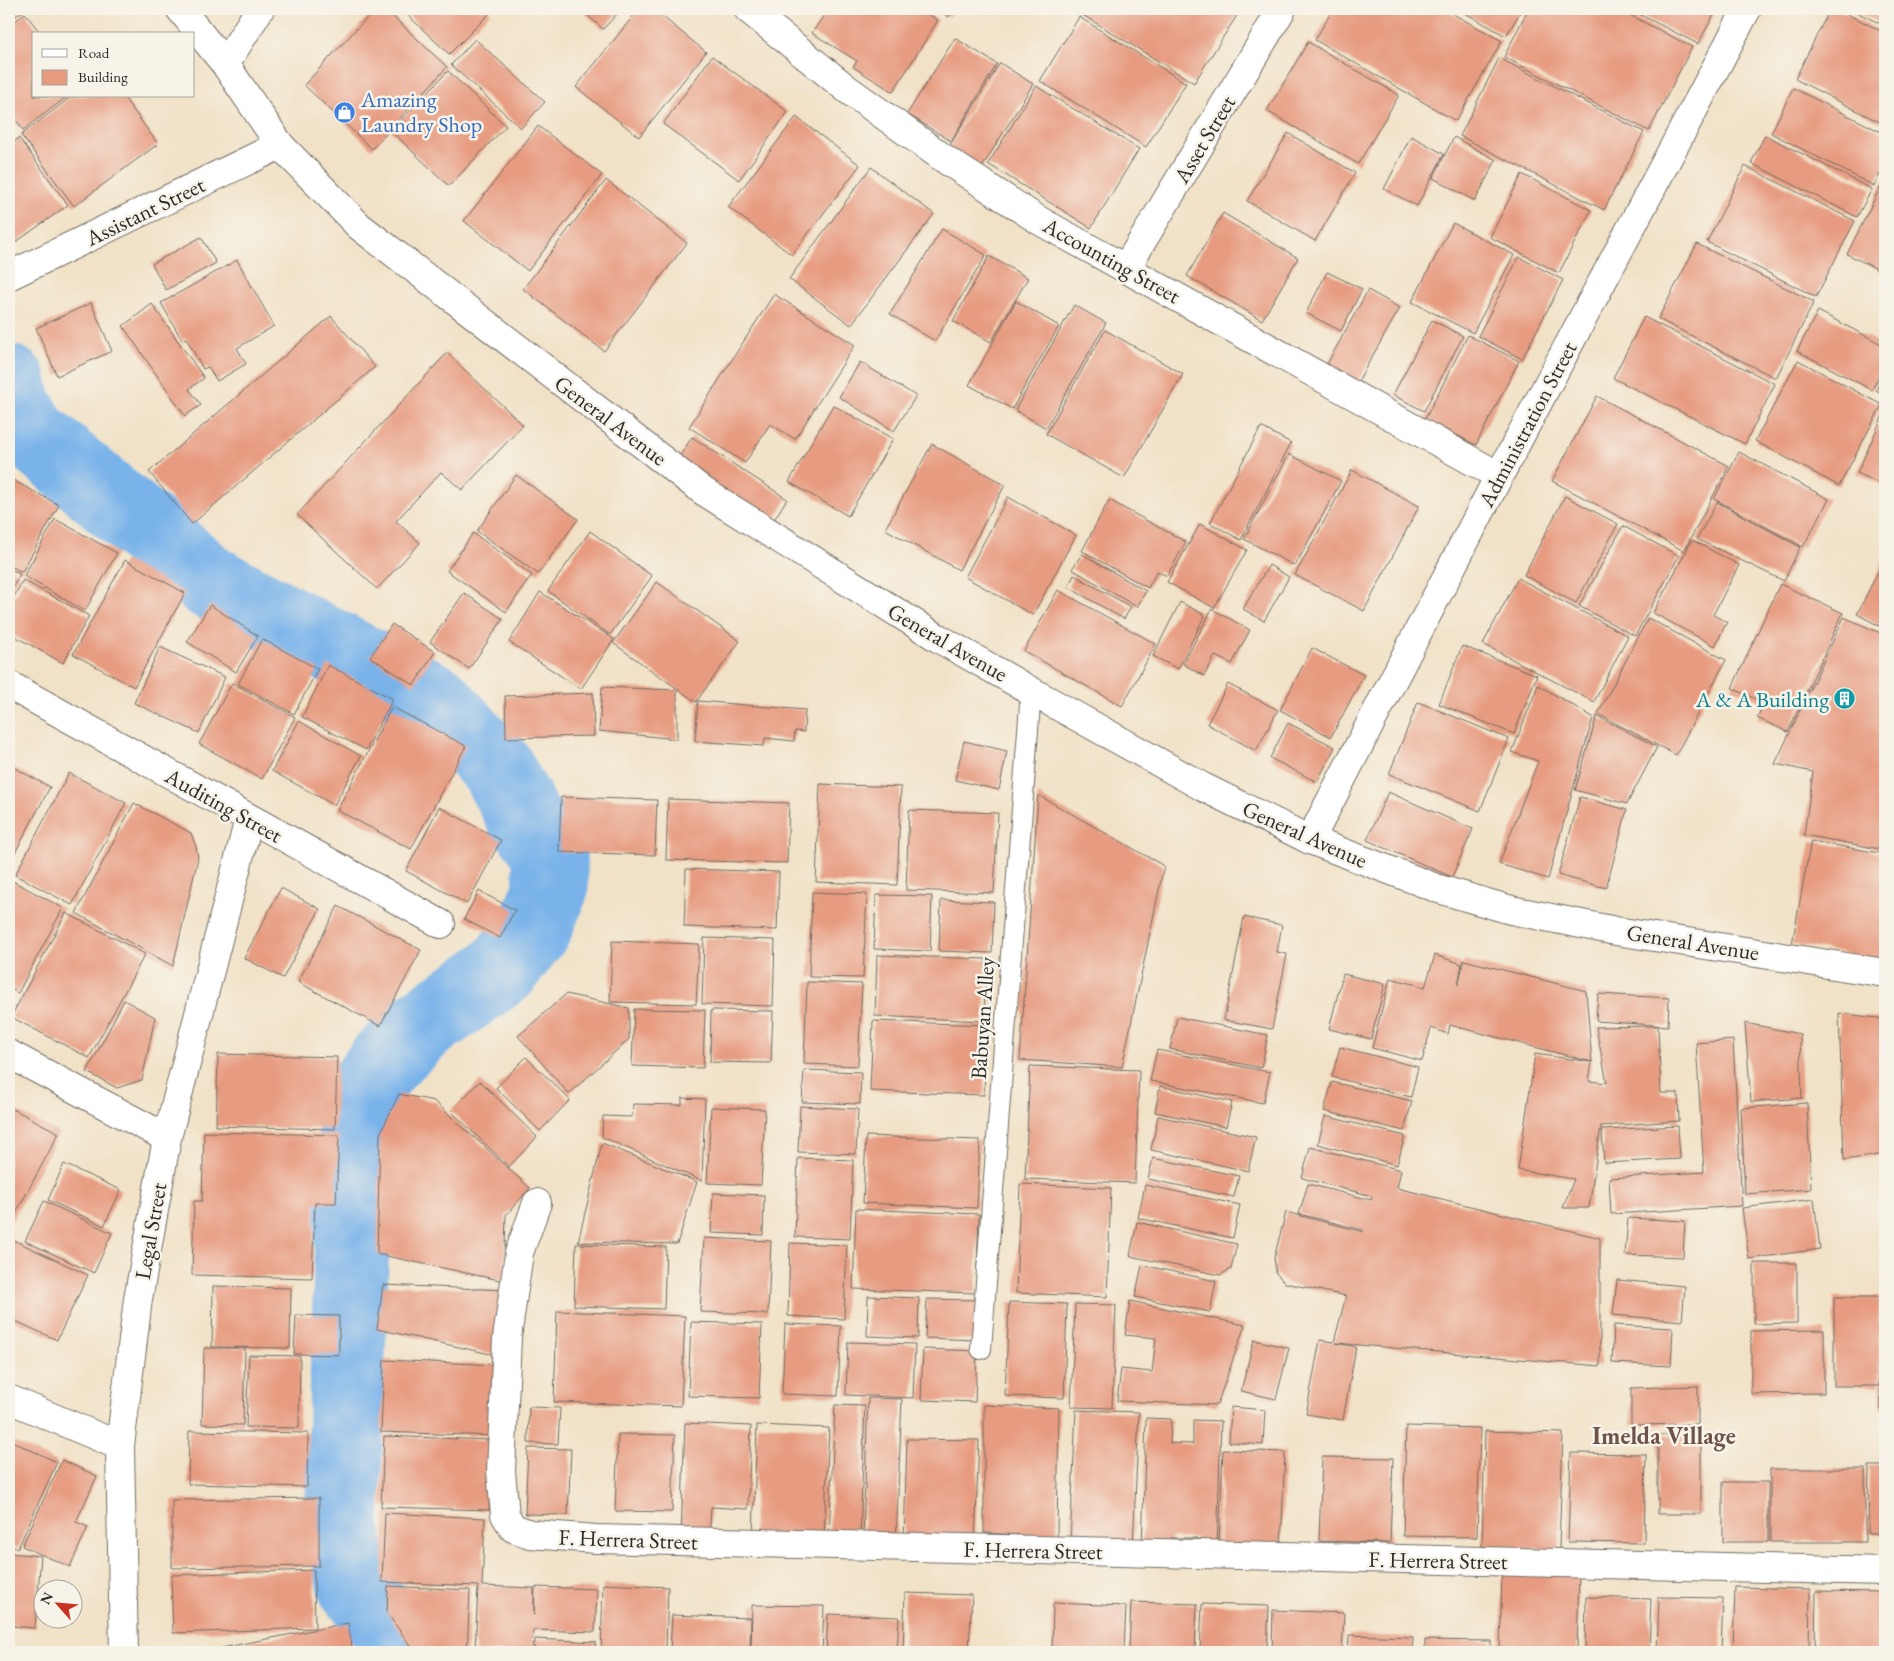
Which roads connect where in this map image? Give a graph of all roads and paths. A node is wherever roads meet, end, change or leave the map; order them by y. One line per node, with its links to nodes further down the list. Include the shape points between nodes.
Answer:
1 (180, 9): 6 (street, General Avenue)
2 (260, 9): 6 (street)
3 (1282, 9): 8 (street, Asset Street)
4 (1747, 9): 10 (street, Administration Street)
5 (754, 11): 8 (street, Accounting Street, via 847,89 949,162 1040,221)
6 (225, 64): 7 (street, General Avenue)
7 (280, 145): 9 (street, Assistant Street); 12 (street, General Avenue, via 359,226 703,491 938,638)
8 (1126, 268): 10 (street, Accounting Street)
9 (9, 276)
10 (1499, 476): 14 (street, Administration Street)
11 (9, 685): 13 (street, Auditing Street)
12 (1031, 691): 14 (street, General Avenue, via 1203,787); 20 (lane, Babuyan Alley)
13 (249, 819): 15 (street, Auditing Street); 18 (street, Legal Street)
14 (1310, 840): 16 (street, General Avenue, via 1439,889 1511,910 1616,931)
15 (441, 924)
16 (1885, 973)
17 (9, 1054): 18 (street)
18 (167, 1138): 22 (street, Legal Street, via 138,1299)
19 (537, 1203): 23 (street, F. Herrera Street, via 519,1254 507,1338 501,1471 505,1514 513,1528 530,1534 596,1540)
20 (981, 1349)
21 (9, 1399): 22 (street)
22 (120, 1446): 24 (street, Legal Street)
23 (1885, 1571)
24 (124, 1652)

